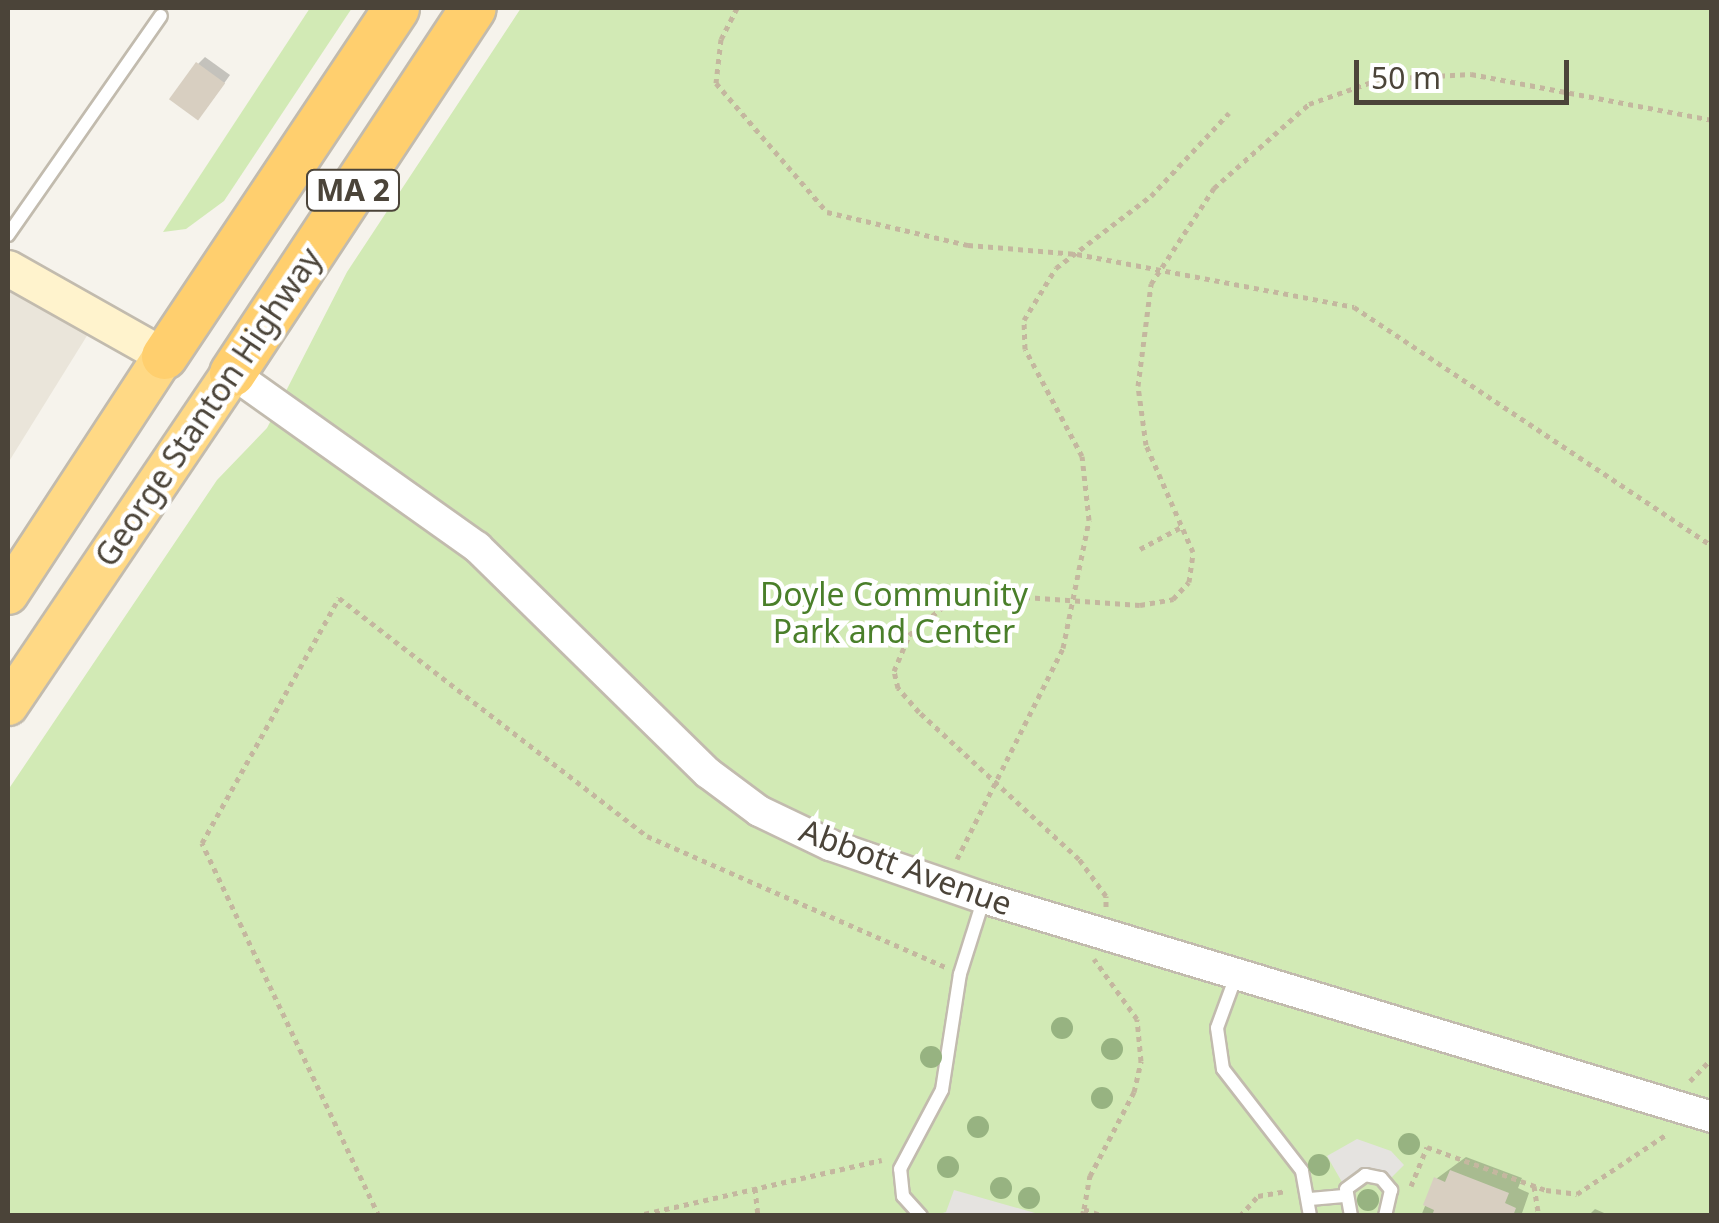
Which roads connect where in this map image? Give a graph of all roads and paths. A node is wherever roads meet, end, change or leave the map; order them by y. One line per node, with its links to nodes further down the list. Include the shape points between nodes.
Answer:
1 (396, 8): 11 (highway, George Stanton Highway / MA 2)
2 (473, 8): 12 (highway, George Stanton Highway / MA 2)
3 (736, 8): 8 (path, via 721,40 716,83 827,212 968,244)
4 (161, 16): 7 (lane)
5 (1229, 113): 8 (path, via 1151,196)
6 (1712, 120): 10 (path, via 1472,74 1346,87 1279,124 1244,156)
7 (8, 235)
8 (1077, 254): 10 (path); 17 (path, via 1039,288 1024,320 1025,349 1082,456 1089,520)
9 (8, 268): 11 (main road)
10 (1158, 269): 13 (path, via 1144,319 1138,406 1146,445); 14 (path, via 1354,307)
11 (164, 356): 16 (highway, George Stanton Highway / MA 2)
12 (232, 373): 18 (highway, George Stanton Highway / MA 2); 20 (street, Abbott Avenue, via 477,546 708,773 759,811)
13 (1183, 526): 15 (path); 17 (path, via 1193,574 1174,600)
14 (1712, 546)
15 (1140, 549)
16 (8, 594)
17 (1076, 601): 19 (path, via 1063,648); 19 (path, via 949,602 910,635 898,656 898,688)
18 (8, 706)
19 (996, 787): 20 (path); 22 (path, via 1096,879 1106,896)
20 (944, 884): 21 (street, Abbott Avenue)
21 (984, 898): 24 (lane); 25 (street, Abbott Avenue)
22 (1105, 915)
23 (1096, 944): 37 (path, via 1092,957 1141,1036 1134,1092 1090,1176)
24 (960, 974): 30 (lane, via 942,1090); 38 (path, via 646,836 339,598 202,843)
25 (1237, 974): 28 (street, Abbott Avenue); 36 (lane, via 1216,1028 1224,1069 1302,1171)
26 (1712, 1058): 27 (path)
27 (1687, 1088)
28 (1712, 1117)
29 (1673, 1127): 31 (path, via 1588,1190 1567,1194)
30 (905, 1155): 32 (path); 41 (lane, via 898,1182)
31 (1534, 1186): 34 (path, via 1427,1147); 47 (path)
32 (755, 1188): 39 (path); 40 (path)
33 (1294, 1190): 43 (path, via 1258,1196)
34 (1408, 1193)
35 (1344, 1196): 36 (lane); 45 (lane); 46 (lane, via 1358,1178 1380,1178 1392,1198)
36 (1310, 1200): 44 (lane)
37 (1083, 1212): 42 (path)
38 (380, 1216)
39 (634, 1216)
40 (758, 1216)
41 (920, 1216)
42 (1103, 1216)
43 (1240, 1216)
44 (1310, 1216)
45 (1351, 1216)
46 (1386, 1216)
47 (1539, 1216)

